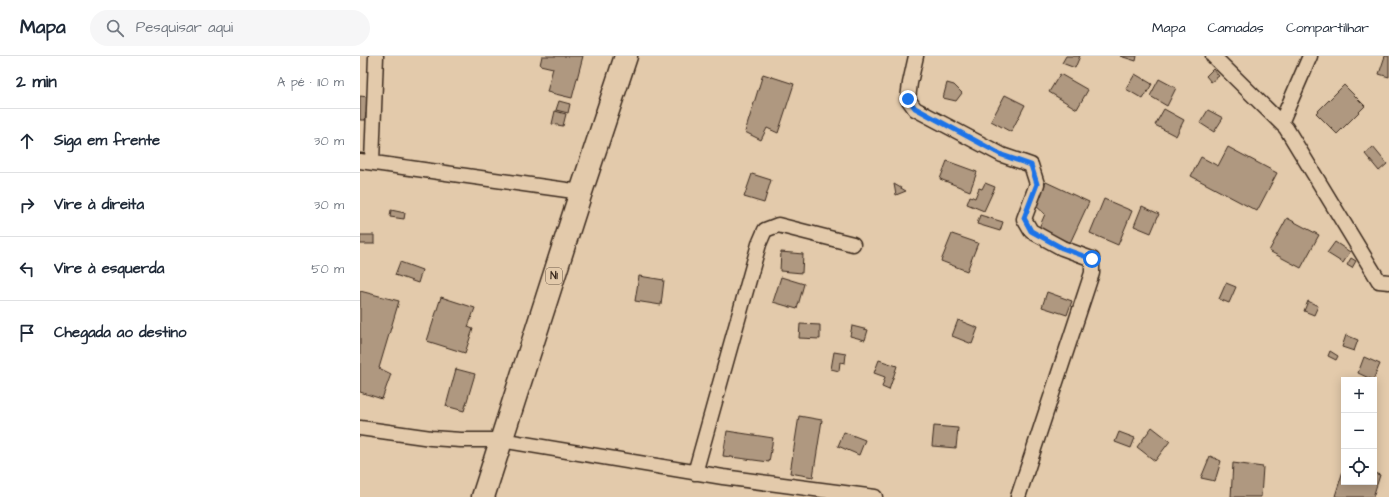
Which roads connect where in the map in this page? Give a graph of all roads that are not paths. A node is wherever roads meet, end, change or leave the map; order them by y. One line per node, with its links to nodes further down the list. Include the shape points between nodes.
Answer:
1 (376, 56): 7 (street)
2 (626, 56): 8 (highway, N1)
3 (916, 56): 17 (street, via 908,99 915,108 1002,155 1031,165 1037,184 1024,218 1031,231 1062,248 1092,259 1092,272)
4 (1213, 56): 6 (street)
5 (1310, 56): 6 (street)
6 (1281, 123): 10 (street, via 1380,281)
7 (366, 162): 8 (street)
8 (581, 192): 12 (highway, N1)
9 (853, 244): 13 (street, via 778,225 765,230)
10 (1389, 282)
11 (360, 428): 12 (street, via 431,438)
12 (501, 440): 13 (street); 15 (highway, N1)
13 (695, 473): 14 (street)
14 (858, 496): 16 (street)
15 (483, 497)
16 (874, 497)
17 (1018, 497)

